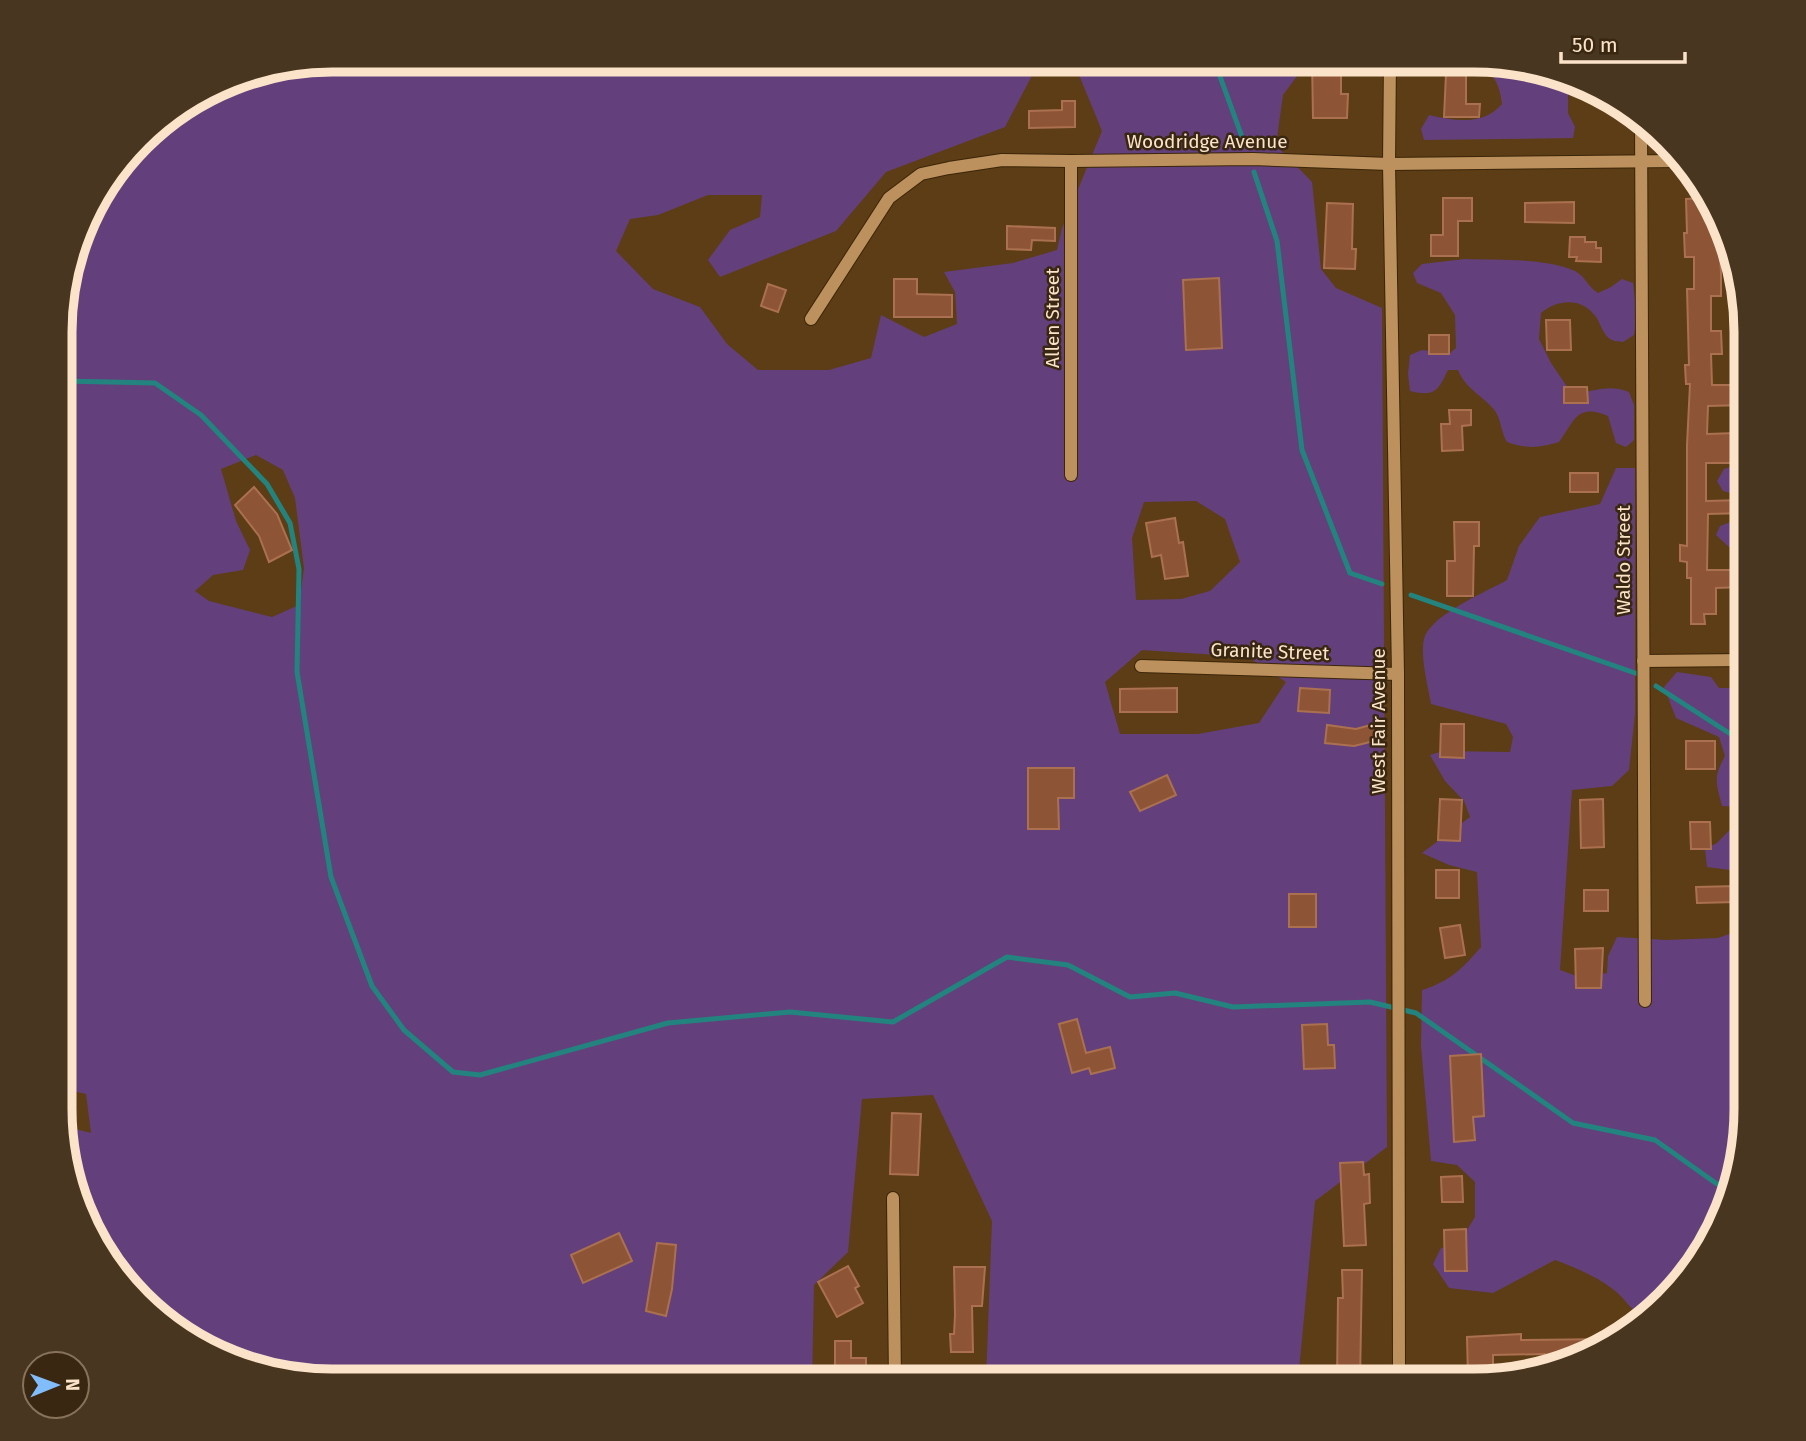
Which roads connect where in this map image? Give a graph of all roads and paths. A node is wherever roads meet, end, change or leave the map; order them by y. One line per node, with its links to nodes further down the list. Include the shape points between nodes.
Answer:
1 (1390, 72): 6 (street, West Fair Avenue)
2 (1641, 132): 4 (street, Waldo Street)
3 (1071, 161): 6 (street, Woodridge Avenue, via 1253,159); 7 (street, Woodridge Avenue, via 1002,160 921,174 889,198); 8 (street, Allen Street)
4 (1641, 161): 5 (street, Woodridge Avenue); 6 (street, Woodridge Avenue); 10 (street, Waldo Street)
5 (1671, 161)
6 (1389, 164): 12 (street, West Fair Avenue)
7 (811, 319)
8 (1071, 475)
9 (1734, 660): 10 (street)
10 (1643, 661): 13 (street, Waldo Street)
11 (1141, 666): 12 (street, Granite Street)
12 (1398, 674): 16 (street, West Fair Avenue)
13 (1645, 1001)
14 (893, 1198): 15 (street)
15 (895, 1369)
16 (1399, 1369)

